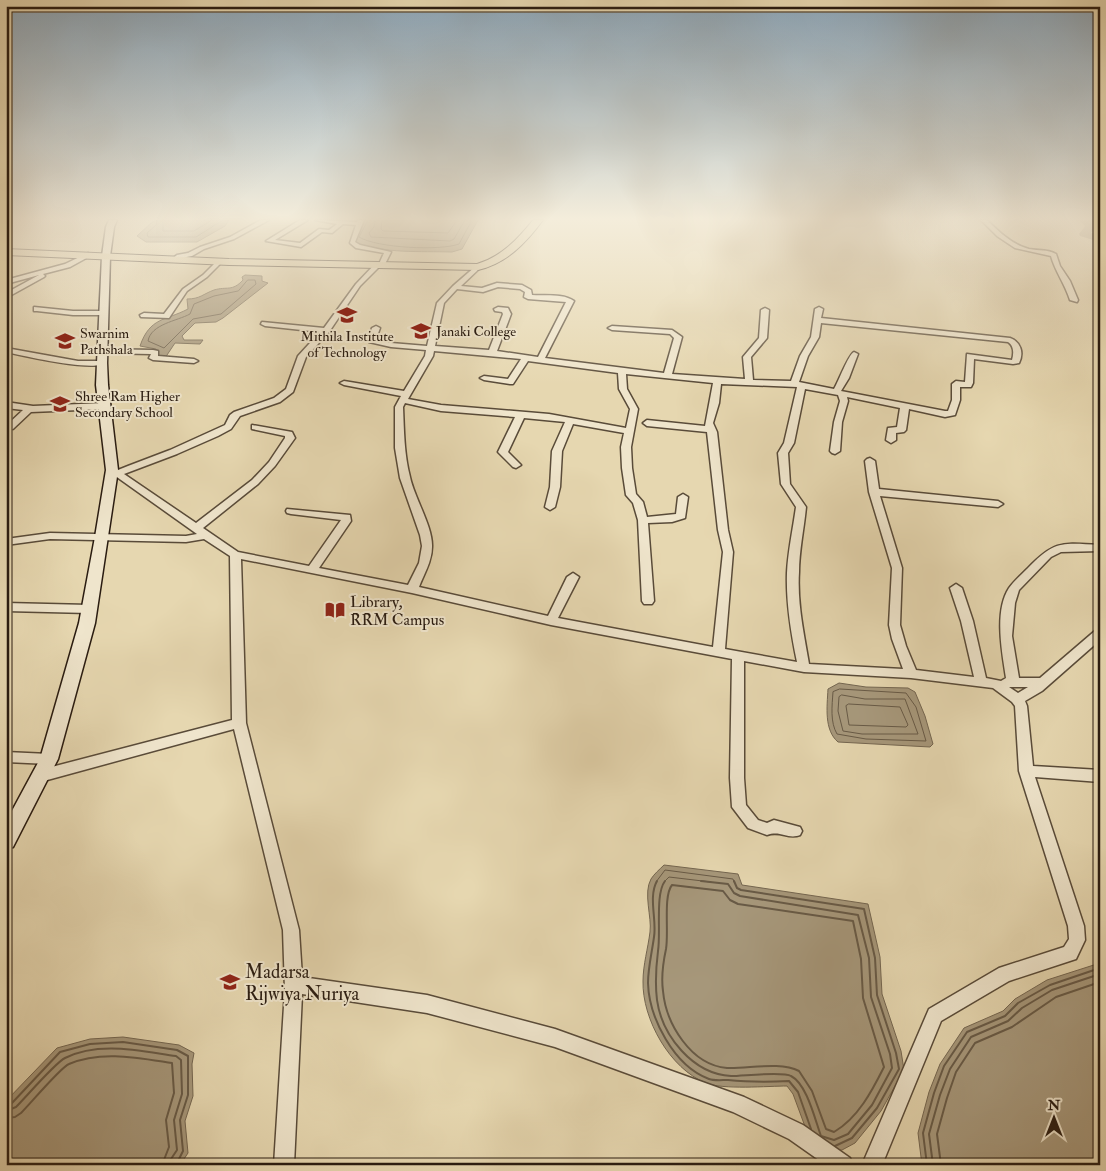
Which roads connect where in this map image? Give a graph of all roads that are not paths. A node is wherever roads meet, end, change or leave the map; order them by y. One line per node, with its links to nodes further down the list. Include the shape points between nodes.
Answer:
1 (35, 275): 8 (street)
2 (43, 275): 10 (street)
3 (105, 275): 16 (main road)
4 (206, 275): 17 (street, via 185,290 166,316)
5 (369, 275): 22 (street, via 358,285)
6 (470, 275): 9 (street)
7 (1063, 275): 11 (street)
8 (6, 282)
9 (455, 288): 23 (street, via 442,303); 29 (street, via 522,288 529,291 528,297 570,301)
10 (6, 296)
11 (1074, 300)
12 (498, 308): 25 (street, via 507,314)
13 (819, 308): 18 (street)
14 (37, 309): 16 (street)
15 (765, 310): 35 (street, via 763,338 747,357)
16 (104, 313): 27 (main road)
17 (144, 315)
18 (818, 320): 37 (street, via 815,337 804,356); 42 (street, via 976,335 1014,341 1017,346 1016,362 970,356 969,383 956,384 952,413)
19 (265, 324): 22 (street)
20 (376, 328): 23 (street, via 374,342)
21 (612, 328): 32 (street, via 677,335)
22 (326, 330): 55 (street, via 302,356 290,390 283,396 237,414 228,427 201,440 148,463)
23 (431, 347): 25 (street); 39 (street, via 425,365)
24 (9, 352): 27 (street, via 78,363)
25 (492, 353): 28 (street)
26 (854, 354): 38 (street)
27 (102, 357): 30 (street, via 153,352 153,358); 41 (main road)
28 (526, 358): 29 (street); 33 (street, via 510,382)
29 (540, 360): 31 (street)
30 (194, 361)
31 (622, 371): 32 (street); 50 (street, via 623,389 634,408)
32 (667, 376): 34 (street)
33 (484, 378)
34 (717, 381): 35 (street); 49 (street, via 715,403 708,423)
35 (750, 382): 37 (street)
36 (344, 383): 39 (street)
37 (798, 384): 38 (street); 78 (street, via 789,443 783,453 787,465 787,489 801,507 793,592 796,631)
38 (839, 393): 42 (street); 52 (street, via 844,401)
39 (404, 397): 44 (street, via 435,407); 70 (street, via 398,418 400,448 405,478 426,546 424,563)
40 (6, 405): 43 (street)
41 (104, 406): 43 (street); 55 (main road)
42 (905, 406): 51 (street, via 901,430 891,430)
43 (30, 408): 47 (street, via 10,427)
44 (520, 414): 45 (street); 54 (street, via 503,452)
45 (570, 421): 50 (street); 59 (street, via 557,451)
46 (647, 423): 49 (street)
47 (6, 426)
48 (255, 427): 62 (street, via 283,432 290,438 255,482)
49 (710, 429): 76 (street, via 728,552)
50 (629, 431): 61 (street, via 626,447 628,485)
51 (891, 440)
52 (835, 451)
53 (870, 461): 56 (street)
54 (516, 464)
55 (115, 472): 62 (street); 63 (main road)
56 (874, 492): 58 (street); 79 (street, via 898,568 894,619)
57 (683, 497): 61 (street, via 681,516)
58 (998, 504)
59 (550, 507)
60 (291, 511): 67 (street, via 346,517)
61 (643, 520): 71 (street)
62 (201, 532): 63 (street, via 186,539); 66 (street)
63 (102, 537): 64 (street, via 50,536); 73 (main road)
64 (6, 542)
65 (1100, 548): 81 (street, via 1070,547 1047,554 1014,589 1009,603 1006,636)
66 (235, 555): 67 (street); 85 (street)
67 (311, 571): 70 (street)
68 (574, 577): 74 (street)
69 (956, 588): 80 (street)
70 (412, 589): 74 (street)
71 (648, 601)
72 (6, 607): 73 (street)
73 (89, 609): 87 (main road)
74 (551, 621): 76 (street)
75 (1100, 633): 82 (street)
76 (719, 652): 77 (street)
77 (738, 655): 78 (street); 91 (street, via 739,807 753,824 767,829 774,826)
78 (804, 668): 79 (street)
79 (911, 674): 80 (street)
80 (981, 682): 83 (street)
81 (1013, 682): 82 (street); 83 (street)
82 (1042, 683): 84 (street)
83 (996, 684): 84 (street)
84 (1017, 699): 88 (street, via 1021,706)
85 (239, 723): 89 (street); 93 (street, via 291,930)
86 (6, 757): 87 (street)
87 (48, 759): 89 (main road)
88 (1026, 771): 90 (street); 96 (street, via 1076,926 1077,940 1070,953 1005,974 936,1015)
89 (40, 776): 92 (main road)
90 (1100, 776)
91 (795, 831)
92 (6, 841)
93 (294, 984): 94 (street); 95 (street, via 427,1004 555,1038 737,1104 796,1132)
94 (284, 1165)
95 (843, 1165)
96 (872, 1165)

